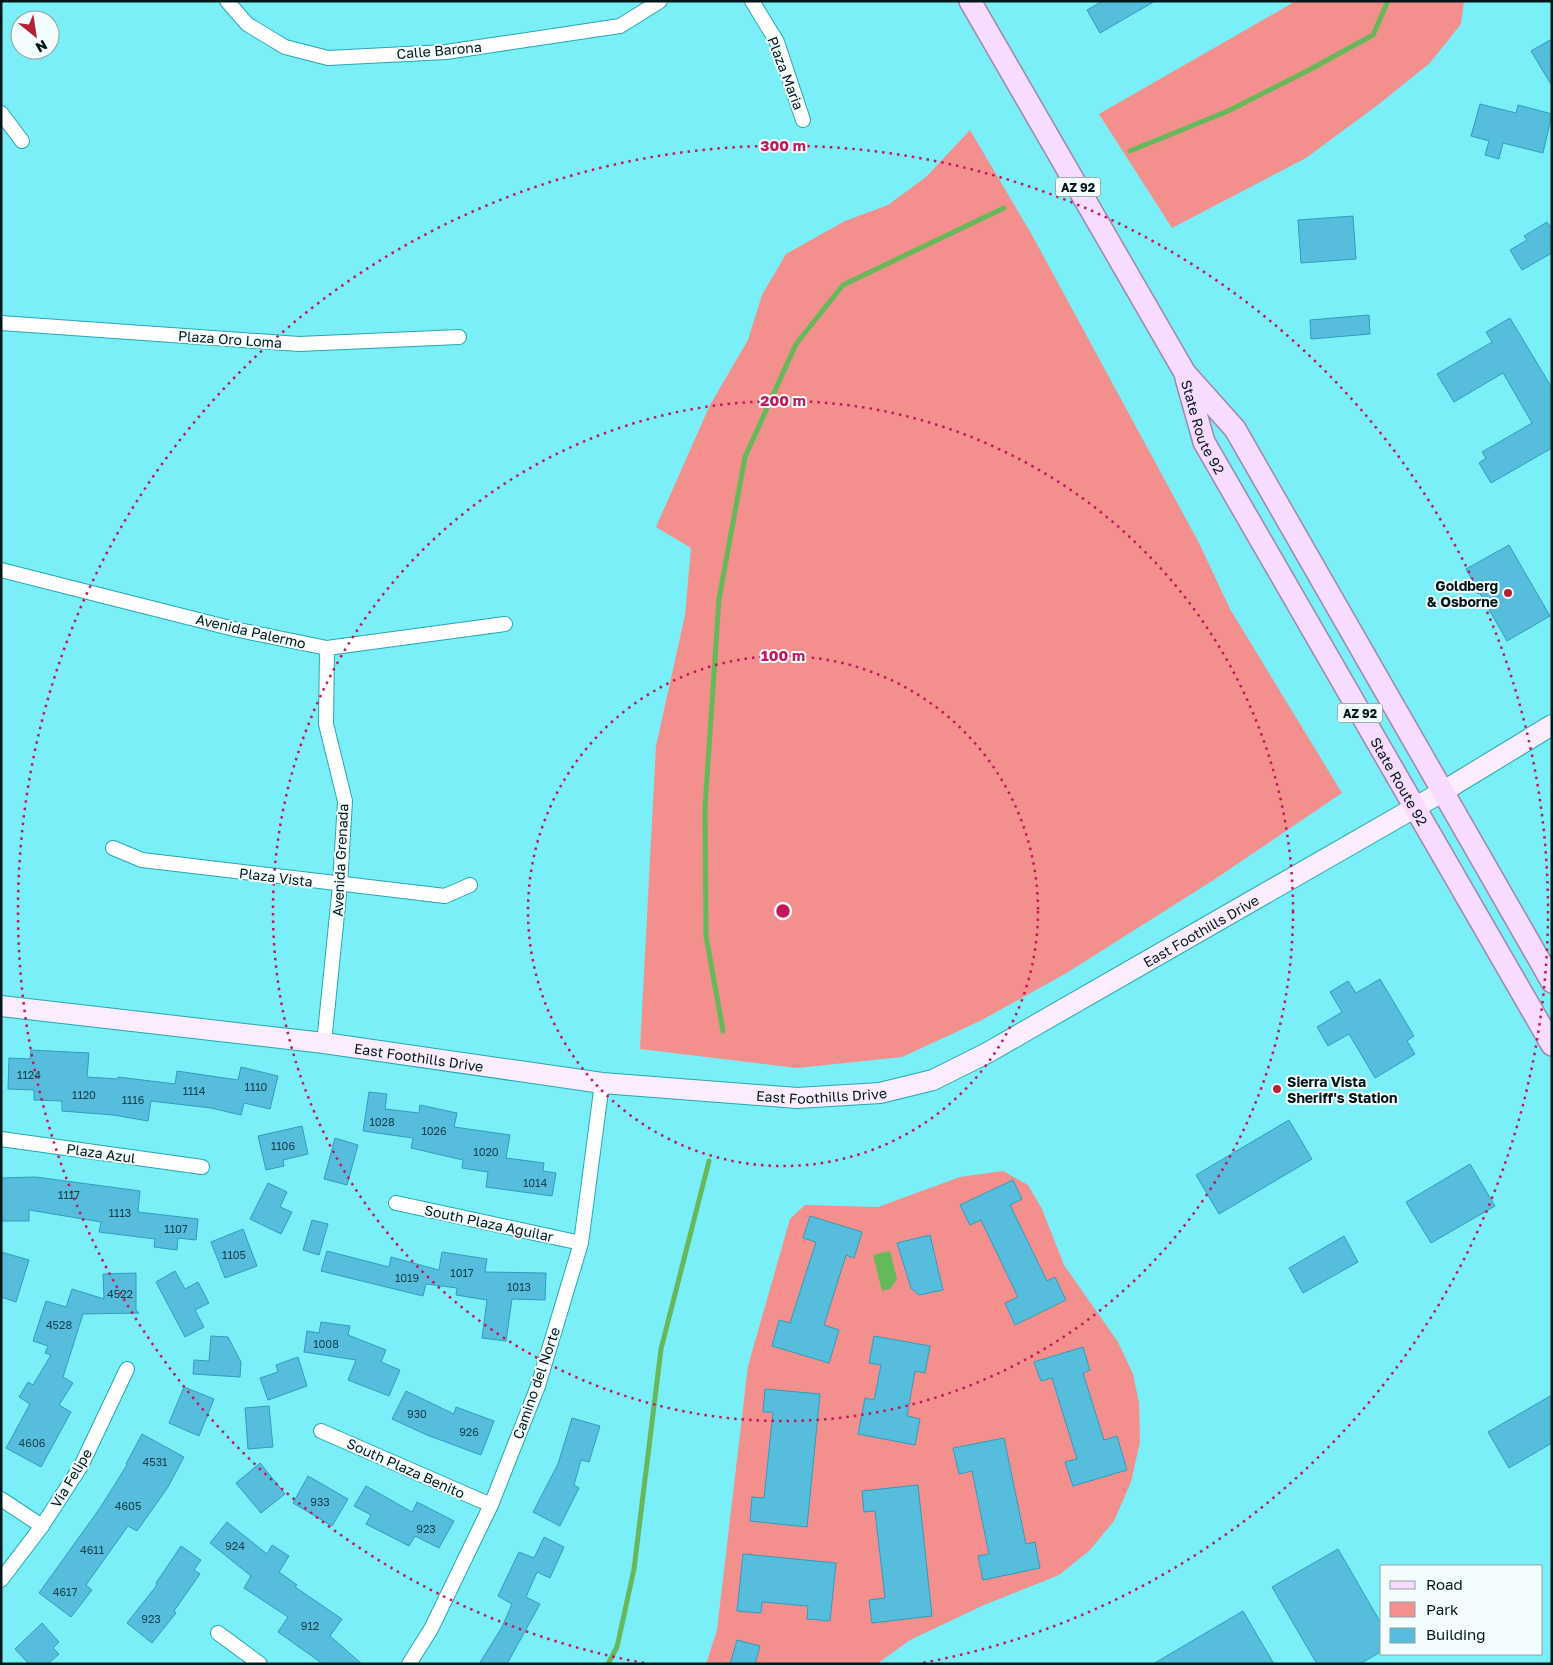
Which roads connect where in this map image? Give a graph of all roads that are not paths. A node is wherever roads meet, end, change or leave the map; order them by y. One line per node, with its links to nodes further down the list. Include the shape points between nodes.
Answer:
1 (228, 1): 2 (street, Calle Barona, via 247,24 285,47 328,58 446,52 620,26)
2 (660, 1)
3 (752, 1): 6 (street, Plaza Maria, via 777,42)
4 (970, 1): 10 (main road, AZ 92 / AZ 92)
5 (1, 113): 7 (street)
6 (803, 120)
7 (22, 141)
8 (1, 323): 9 (street, Plaza Oro Loma, via 299,344)
9 (459, 337)
10 (1185, 373): 15 (main road, State Route 92 / AZ 92, via 1235,429); 16 (main road, State Route 92 / AZ 92, via 1204,442)
11 (1, 570): 13 (street, Avenida Palermo, via 234,629)
12 (505, 624): 13 (street, Avenida Palermo)
13 (327, 648): 18 (street, Avenida Grenada, via 326,724 345,801)
14 (1552, 725): 15 (street, East Foothills Drive)
15 (1442, 792): 16 (street, East Foothills Drive); 20 (main road, State Route 92 / AZ 92)
16 (1414, 808): 23 (main road, State Route 92 / AZ 92); 24 (street, East Foothills Drive, via 987,1053 933,1080 880,1093 797,1098)
17 (112, 848): 18 (street, Plaza Vista, via 142,860)
18 (340, 885): 19 (street, Plaza Vista, via 444,896); 22 (street, Avenida Grenada)
19 (470, 885)
20 (1552, 982)
21 (1, 1006): 22 (street, East Foothills Drive)
22 (324, 1043): 24 (street, East Foothills Drive)
23 (1552, 1045)
24 (602, 1083): 28 (street, Camino del Norte)
25 (1, 1139): 26 (street, Plaza Azul)
26 (202, 1166)
27 (396, 1203): 28 (street, South Plaza Aguilar)
28 (581, 1243): 32 (street, Camino del Norte, via 538,1386)
29 (127, 1369): 33 (street, Via Felipe, via 81,1466)
30 (321, 1431): 32 (street, South Plaza Benito)
31 (1, 1499): 33 (street)
32 (491, 1505): 37 (street, Camino del Norte, via 431,1629)
33 (42, 1526): 34 (street, Via Felipe)
34 (1, 1580)
35 (218, 1633): 36 (street)
36 (260, 1664)
37 (409, 1664)

